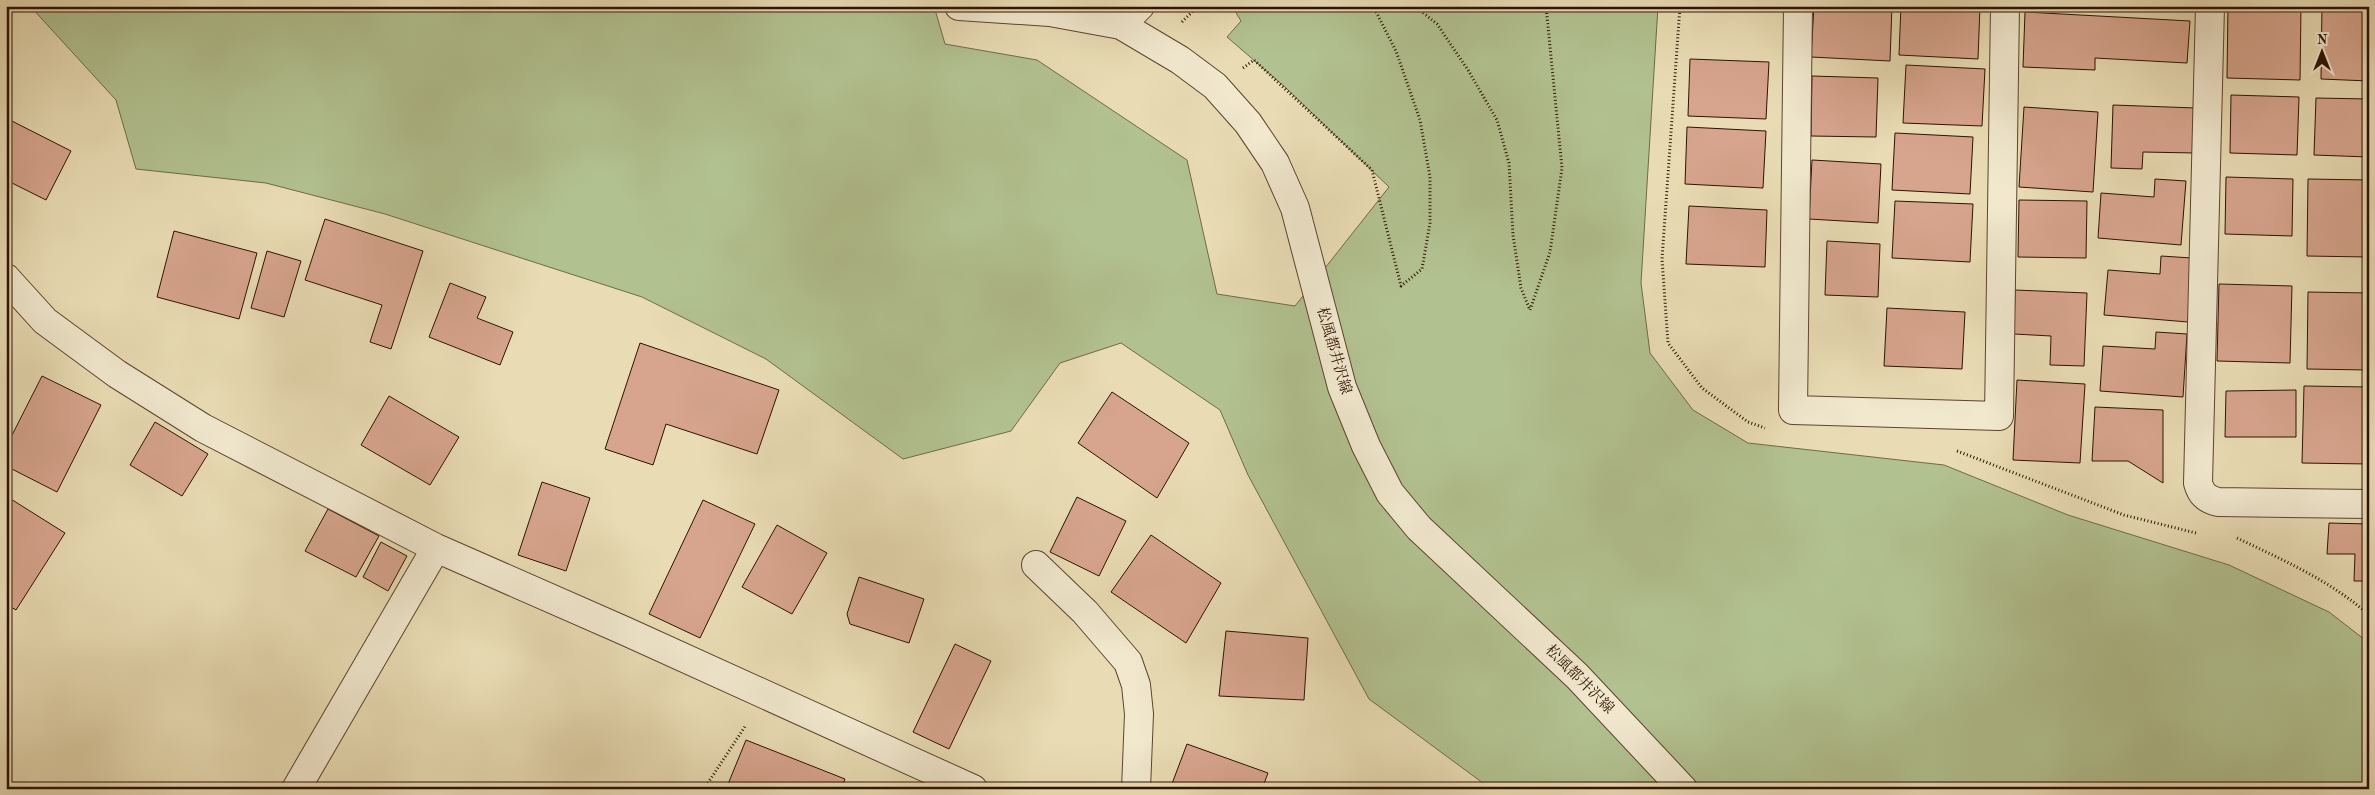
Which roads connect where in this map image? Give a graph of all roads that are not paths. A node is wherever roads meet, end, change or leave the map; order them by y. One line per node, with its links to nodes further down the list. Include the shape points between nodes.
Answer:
1 (959, 6): 5 (street, 松風都井沢線)
2 (1798, 6): 3 (street, via 1793,410 1999,416)
3 (2005, 6)
4 (2210, 6): 7 (street, via 2198,483 2209,500 2218,502)
5 (1131, 16): 14 (street, 松風都井沢線, via 1215,86 1248,123 1275,163 1295,208 1342,387 1366,446 1390,492 1419,528 1577,676)
6 (6, 278): 8 (street, via 45,321 133,384 203,428)
7 (2369, 504)
8 (436, 548): 10 (street, via 766,694); 11 (street)
9 (1036, 564): 13 (street, via 1085,612 1128,662 1136,685 1139,714)
10 (937, 782): 12 (street)
11 (296, 789)
12 (973, 789)
13 (1136, 789)
14 (1683, 789)

